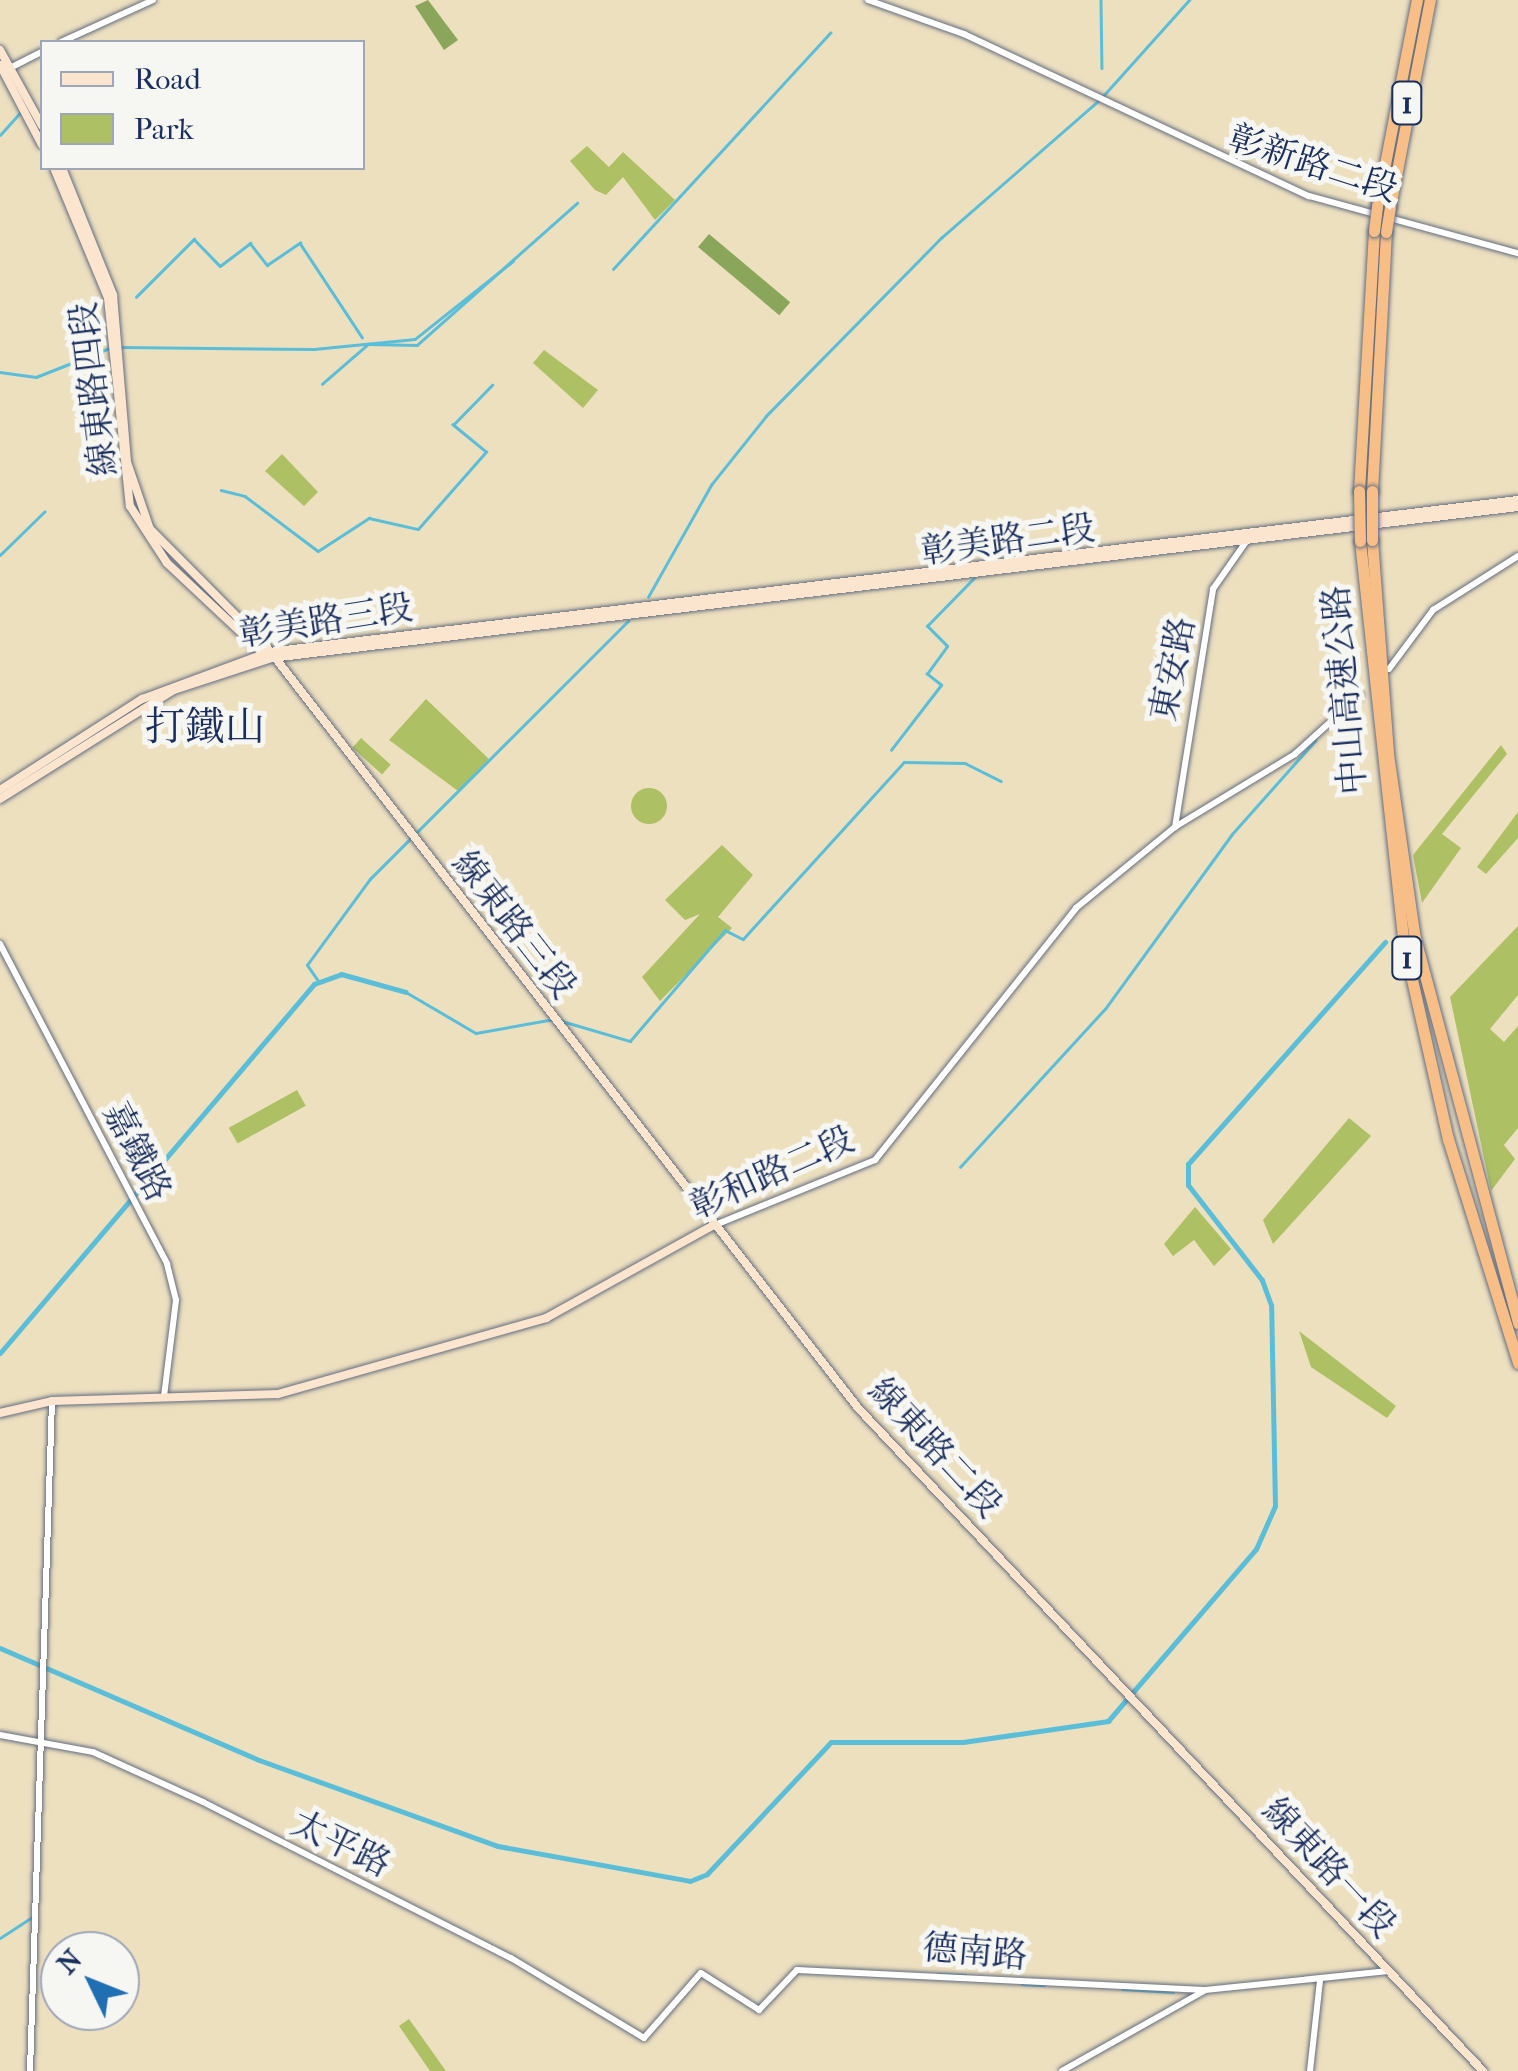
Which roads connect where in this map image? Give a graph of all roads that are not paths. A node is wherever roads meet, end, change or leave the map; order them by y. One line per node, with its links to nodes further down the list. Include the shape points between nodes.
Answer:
1 (154, 0): 5 (street)
2 (868, 0): 14 (street, 彰新路二段, via 1101,96 1198,152 1309,196)
3 (1418, 0): 13 (highway, 中山高速公路 / 1, bridge, via 1376,204)
4 (1430, 0): 13 (highway, 中山高速公路 / 1, bridge)
5 (66, 40)
6 (0, 50): 8 (main road)
7 (40, 53): 8 (street)
8 (4, 69): 9 (main road); 10 (main road)
9 (40, 123)
10 (40, 141)
11 (55, 170): 22 (main road, 線東路四段, via 108,298 130,506 167,563)
12 (63, 170): 23 (main road, 線東路四段, via 113,295 127,462 140,508 170,554)
13 (1380, 232): 19 (highway, 中山高速公路 / 1, bridge)
14 (1518, 252)
15 (1518, 500): 17 (main road)
16 (1518, 508): 17 (main road)
17 (1393, 518): 18 (main road, 彰美路二段)
18 (1248, 535): 21 (main road, 彰美路二段); 29 (street, 東安路, via 1213,589)
19 (1366, 540): 32 (highway, 中山高速公路 / 1, via 1415,938); 33 (highway, 中山高速公路 / 1, via 1404,944 1448,1139)
20 (1518, 556): 25 (street, via 1419,626)
21 (631, 610): 23 (main road, 彰美路三段)
22 (246, 637): 23 (main road, 線東路四段); 24 (main road)
23 (268, 655): 24 (main road, 彰美路三段); 28 (main road, 彰美路三段, via 162,696); 31 (main road, 線東路三段)
24 (241, 660): 27 (main road, 彰美路三段, via 142,699)
25 (1389, 668)
26 (1360, 694): 29 (street, 彰和路二段, via 1295,754)
27 (0, 790)
28 (0, 798)
29 (1175, 828): 31 (street, 彰和路二段, via 1076,908 882,1154)
30 (0, 944): 34 (street, 嘉鐵路, via 132,1198 176,1300)
31 (714, 1226): 34 (main road, 彰和路二段, via 546,1318 278,1394); 37 (main road, 線東路二段, via 859,1409)
32 (1518, 1324)
33 (1518, 1363)
34 (164, 1397): 35 (main road, 彰和路二段)
35 (52, 1402): 36 (main road, 彰和路二段); 39 (street)
36 (0, 1413)
37 (1132, 1700): 40 (main road, 線東路一段)
38 (0, 1735): 39 (street, 太平路)
39 (41, 1744): 43 (street, 太平路, via 93,1752 329,1863 644,2038 701,1973); 44 (street)
40 (1388, 1971): 41 (street, 德南路); 47 (main road, 線東路一段)
41 (1320, 1980): 42 (street, 德南路); 46 (street)
42 (1205, 1990): 43 (street, 德南路, via 797,1970); 45 (street)
43 (759, 2010)
44 (30, 2071)
45 (1062, 2071)
46 (1310, 2071)
47 (1483, 2071)

